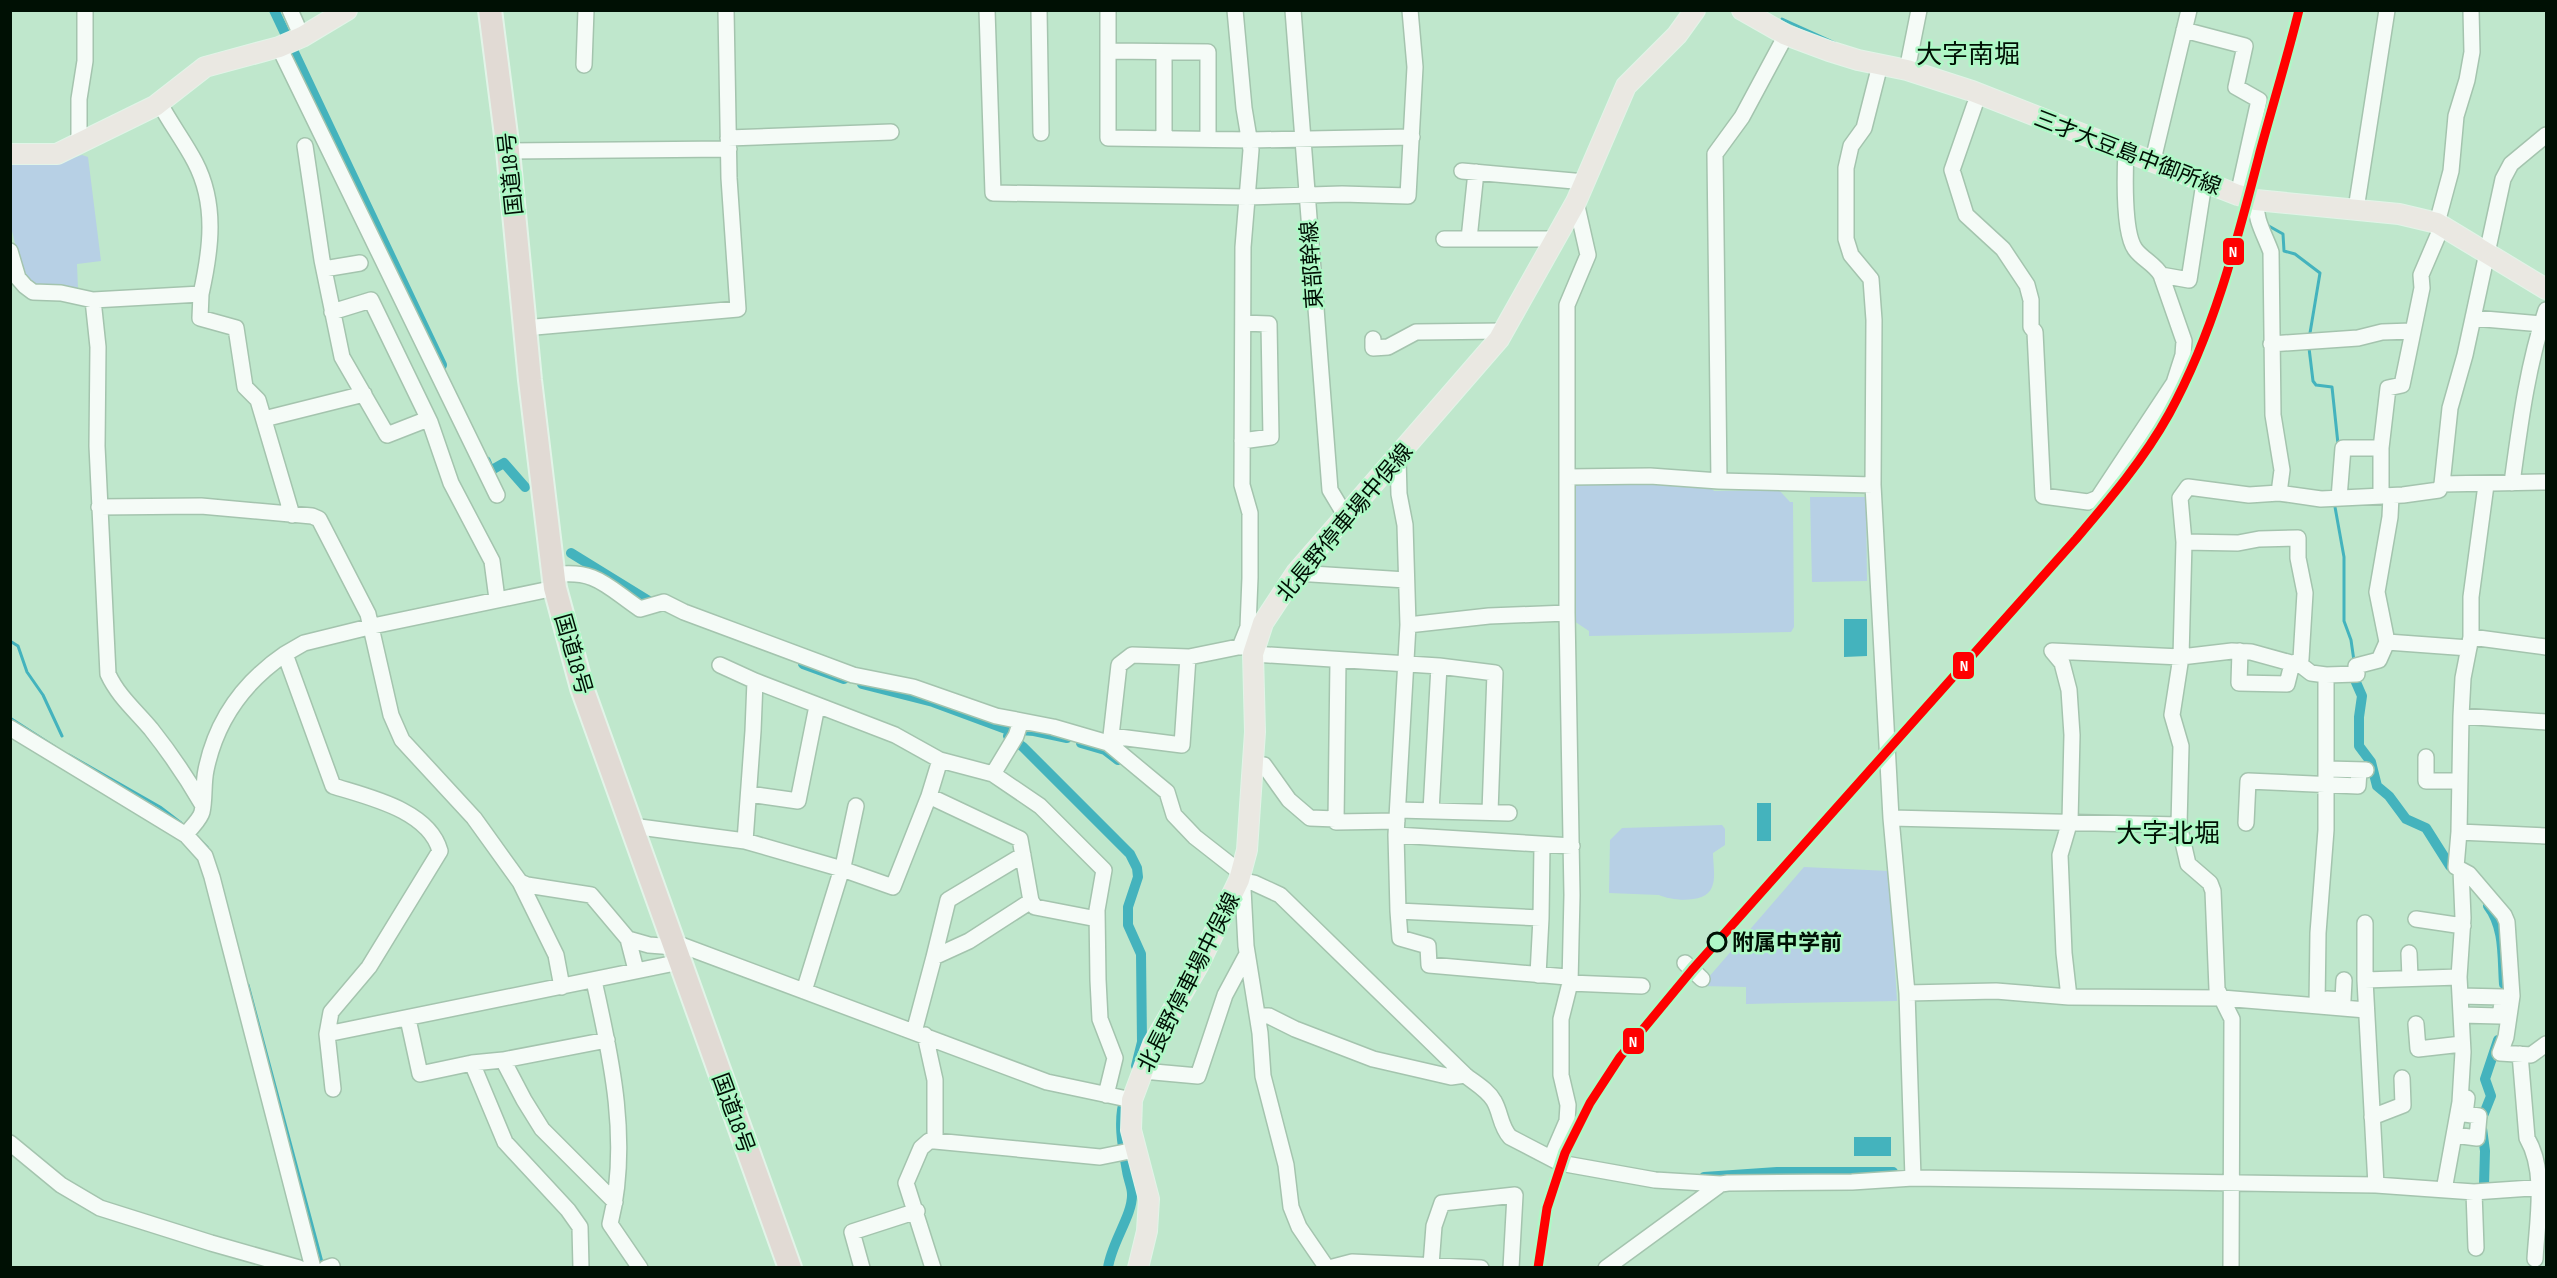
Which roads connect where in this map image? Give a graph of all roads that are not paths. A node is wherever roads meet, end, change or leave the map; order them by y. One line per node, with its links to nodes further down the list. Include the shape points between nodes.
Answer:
1 (85, 10): 39 (street)
2 (290, 10): 21 (street)
3 (347, 10): 21 (main road)
4 (490, 10): 42 (highway, 国道18号)
5 (586, 10): 25 (street)
6 (726, 10): 38 (street)
7 (987, 10): 48 (street, via 993,193)
8 (1039, 10): 31 (street)
9 (1108, 10): 23 (street)
10 (1234, 10): 37 (street)
11 (1293, 10): 35 (street, 東部幹線)
12 (1410, 10): 33 (street, via 1415,67)
13 (1695, 10): 45 (main road, 北長野停車場中俣線, via 1626,86)
14 (1742, 10): 20 (main road, 三才大豆島中御所線)
15 (1919, 10): 27 (street)
16 (2188, 10): 19 (street)
17 (2386, 10): 51 (street)
18 (2471, 10): 52 (street, via 2472,52 2456,116 2451,171)
19 (2184, 30): 44 (street); 49 (street, via 2245,46 2236,87 2259,100)
20 (1786, 35): 26 (main road, 三才大豆島中御所線); 80 (street, via 1743,117 1715,154)
21 (302, 37): 22 (main road)
22 (279, 47): 29 (main road, via 205,67); 87 (street)
23 (1108, 51): 24 (street); 34 (street, via 1108,138)
24 (1164, 53): 34 (street); 36 (street, via 1208,52)
25 (584, 65)
26 (1880, 65): 27 (main road, 三才大豆島中御所線); 84 (street, via 1864,128 1851,146 1846,178 1846,239 1851,255 1870,279 1874,320)
27 (1907, 70): 28 (main road, 三才大豆島中御所線)
28 (1972, 91): 41 (main road, 三才大豆島中御所線); 60 (street, via 1976,101 1952,170 1966,216 2003,249 2031,300 2043,496 2088,502 2098,498 2174,383 2184,341)
29 (159, 102): 39 (main road); 62 (street, via 204,182 212,227)
30 (891, 132): 38 (street)
31 (1041, 133)
32 (2547, 135): 57 (street, via 2511,164 2503,179)
33 (1412, 137): 35 (street); 47 (street, via 1408,196)
34 (1164, 138): 36 (street)
35 (1302, 138): 37 (street); 47 (street, 東部幹線)
36 (1209, 139): 37 (street)
37 (1250, 140): 48 (street)
38 (728, 143): 42 (street); 68 (street, via 738,309)
39 (80, 144): 43 (main road, via 57,154)
40 (305, 146): 59 (street)
41 (2126, 150): 44 (main road, 三才大豆島中御所線); 60 (street, via 2124,178 2130,240)
42 (508, 151): 68 (highway, 国道18号)
43 (10, 154)
44 (2153, 160): 46 (main road, 三才大豆島中御所線)
45 (1584, 182): 50 (main road, 北長野停車場中俣線); 54 (street, via 1469,172)
46 (2204, 183): 49 (main road, 三才大豆島中御所線); 60 (street, via 2189,280)
47 (1306, 195): 48 (street); 92 (street, 東部幹線, via 1330,490)
48 (1247, 197): 67 (street)
49 (2247, 197): 51 (main road, 三才大豆島中御所線); 72 (street, via 2271,252)
50 (1576, 202): 55 (main road, 北長野停車場中俣線); 79 (street, via 1588,255 1567,305)
51 (2356, 209): 52 (main road, 三才大豆島中御所線)
52 (2440, 224): 57 (main road, 三才大豆島中御所線); 70 (street, via 2421,275 2422,288)
53 (1444, 239): 54 (street)
54 (1469, 239): 55 (street)
55 (1555, 239): 69 (main road, 北長野停車場中俣線)
56 (10, 251): 63 (street, via 18,278 33,292)
57 (2488, 254): 61 (main road, 三才大豆島中御所線); 66 (street)
58 (360, 263): 59 (street)
59 (324, 268): 64 (street)
60 (2161, 275)
61 (2547, 289)
62 (201, 294): 63 (street); 74 (street, via 200,318 236,328 245,387 258,400)
63 (93, 300): 90 (street, via 98,347)
64 (332, 312): 73 (street, via 342,357); 75 (street, via 371,300)
65 (2544, 317): 66 (street); 82 (street, via 2520,416)
66 (2473, 318): 83 (street, via 2450,408)
67 (1243, 323): 76 (street); 76 (street, via 1269,324 1271,437)
68 (524, 328): 96 (highway, 国道18号)
69 (1504, 331): 71 (street, via 1416,332 1388,347 1372,348); 78 (main road, 北長野停車場中俣線)
70 (2412, 331): 72 (street); 77 (street, via 2402,385 2388,388)
71 (1373, 339)
72 (2271, 344): 86 (street, via 2273,415 2282,470)
73 (364, 394): 74 (street); 75 (street, via 387,435)
74 (264, 419): 91 (street)
75 (428, 419): 97 (street, via 451,483 492,561)
76 (1242, 441): 104 (street, via 1242,485 1250,513)
77 (2381, 447): 88 (street); 89 (street, via 2343,448)
78 (1398, 458): 92 (main road, 北長野停車場中俣線); 95 (street)
79 (1568, 477): 80 (street, via 1650,476); 98 (street)
80 (1719, 481): 84 (street)
81 (2547, 482): 82 (street)
82 (2512, 483): 85 (street)
83 (2442, 484): 85 (street); 88 (street, via 2439,490)
84 (1874, 485): 136 (street)
85 (2486, 485): 102 (street, via 2471,597)
86 (2279, 493): 89 (street); 93 (street, via 2249,495 2188,487 2180,498)
87 (497, 495)
88 (2386, 496): 89 (street); 101 (street, via 2390,517 2377,592)
89 (2339, 498)
90 (99, 507): 91 (street, via 201,506); 131 (street, via 108,674 115,689 152,730)
91 (292, 515): 100 (street, via 319,519)
92 (1345, 515): 94 (main road, 北長野停車場中俣線)
93 (2184, 542): 108 (street); 111 (street, via 2298,538 2305,594 2301,659)
94 (1296, 573): 95 (street); 104 (main road, 北長野停車場中俣線)
95 (1406, 580): 99 (street)
96 (554, 582): 97 (street); 120 (street, via 575,572 593,576 640,609 664,602 853,675 913,687 996,716); 142 (highway, 国道18号, via 582,688)
97 (497, 599): 100 (street)
98 (1567, 614): 99 (street, via 1489,616); 148 (street)
99 (1408, 625): 110 (street)
100 (373, 626): 106 (street, via 304,643); 153 (street, via 391,715 402,740 474,818)
101 (2387, 642): 102 (street); 114 (street, via 2379,660 2356,666 2357,674)
102 (2470, 642): 103 (street); 117 (street)
103 (2547, 647)
104 (1249, 648): 107 (street); 109 (street); 124 (main road, 北長野停車場中俣線, via 1255,732)
105 (2240, 651): 108 (street); 111 (street); 111 (street, via 2240,683 2286,684)
106 (285, 654): 131 (street, via 240,694 222,721 210,749); 190 (street, via 333,786 389,803 423,824 438,841 440,851 369,967 331,1011)
107 (1188, 657): 121 (street, via 1132,655 1119,665); 121 (street, via 1182,745)
108 (2181, 657): 138 (street, via 2052,651 2062,663 2069,690); 141 (street, via 2172,715 2181,746)
109 (1338, 660): 110 (street); 137 (street)
110 (1406, 664): 113 (street); 139 (street)
111 (2292, 664): 114 (street)
112 (720, 665): 115 (street)
113 (1439, 666): 133 (street); 134 (street, via 1495,673)
114 (2326, 675): 127 (street)
115 (755, 681): 116 (street); 129 (street)
116 (817, 706): 123 (street, via 895,735); 129 (street, via 798,801)
117 (2461, 716): 118 (street); 128 (street)
118 (2547, 722)
119 (10, 728): 143 (street)
120 (1017, 732): 121 (street, via 1053,727); 126 (street)
121 (1110, 740): 152 (street, via 1167,792 1174,815 1194,837)
122 (2426, 757): 128 (street, via 2426,781)
123 (940, 760): 126 (street); 130 (street)
124 (1253, 765): 137 (street, via 1264,765 1289,800 1310,818); 152 (main road, 北長野停車場中俣線, via 1247,850)
125 (2363, 770): 127 (street, via 2358,786)
126 (993, 774): 157 (street, via 1040,806 1101,865 1104,870)
127 (2327, 777): 140 (street, via 2248,781); 183 (street)
128 (2460, 782): 144 (street)
129 (748, 794): 146 (street)
130 (929, 796): 149 (street, via 1020,839); 150 (street, via 893,887)
131 (202, 804): 143 (street, via 202,814)
132 (856, 806): 150 (street)
133 (1431, 811): 134 (street); 139 (street)
134 (1490, 812): 135 (street)
135 (1509, 813)
136 (1891, 818): 138 (street); 179 (street)
137 (1336, 819): 139 (street)
138 (2070, 821): 141 (street); 181 (street, via 2060,855)
139 (1397, 822): 147 (street); 155 (street)
140 (2246, 823)
141 (2179, 825): 182 (street, via 2188,864 2211,883 2213,891 2217,989)
142 (632, 826): 146 (street); 162 (highway, 国道18号)
143 (189, 831): 223 (street, via 205,856 212,877)
144 (2459, 832): 145 (street); 151 (street, via 2456,867)
145 (2547, 836)
146 (745, 841): 150 (street)
147 (1542, 845): 148 (street); 156 (street)
148 (1572, 846): 175 (street)
149 (1023, 855): 154 (street); 165 (street, via 948,900)
150 (842, 869): 178 (street)
151 (2461, 870): 160 (street); 194 (street, via 2469,874 2507,922 2512,996 2500,1053)
152 (1240, 877): 164 (street); 197 (main road, 北長野停車場中俣線, via 1199,964 1153,1044); 198 (street, via 1280,895)
153 (520, 882): 161 (street, via 591,895); 177 (street, via 556,955)
154 (1031, 901): 157 (street, via 1035,907); 165 (street, via 969,941)
155 (1398, 911): 156 (street); 168 (street, via 1400,938 1428,946 1429,965)
156 (1541, 918): 168 (street)
157 (1097, 919): 202 (street, via 1100,1019 1115,1058)
158 (2415, 919): 160 (street)
159 (2364, 923): 173 (street)
160 (2463, 926): 169 (street)
161 (628, 939): 162 (street); 167 (street)
162 (676, 950): 167 (street); 178 (street); 226 (highway, 国道18号)
163 (2409, 953): 170 (street)
164 (1248, 954): 186 (street); 197 (street, via 1225,995 1198,1076)
165 (934, 957): 189 (street)
166 (1685, 963): 171 (street)
167 (636, 970): 174 (street)
168 (1538, 975): 175 (street, via 1567,977)
169 (2459, 977): 170 (street); 180 (street)
170 (2410, 978): 173 (street)
171 (1702, 979)
172 (2344, 980): 183 (street, via 2343,1000)
173 (2365, 980): 184 (street)
174 (594, 981): 177 (street); 191 (street)
175 (1570, 983): 176 (street); 208 (street, via 1561,1019 1561,1075 1567,1121)
176 (1642, 986)
177 (562, 987): 187 (street)
178 (804, 991): 189 (street)
179 (1907, 993): 181 (street, via 1996,991); 209 (street)
180 (2460, 996): 185 (street); 185 (street, via 2503,996 2500,1016)
181 (2069, 997): 182 (street)
182 (2222, 998): 183 (street); 210 (street, via 2232,1018)
183 (2317, 1002): 184 (street)
184 (2367, 1010): 203 (street)
185 (2461, 1015): 192 (street)
186 (1258, 1016): 198 (street, via 1269,1016 1373,1059 1450,1077); 230 (street, via 1263,1076 1286,1165 1291,1206 1299,1227)
187 (408, 1018): 190 (street); 196 (street, via 420,1074)
188 (2415, 1024): 192 (street, via 2418,1049)
189 (920, 1033): 202 (street, via 1047,1082); 205 (street, via 936,1080)
190 (327, 1034): 201 (street)
191 (607, 1040): 195 (street); 216 (street, via 618,1121)
192 (2462, 1044): 200 (street)
193 (2547, 1044): 194 (street, via 2531,1055)
194 (2520, 1054): 213 (street, via 2527,1138)
195 (503, 1060): 196 (street); 216 (street, via 542,1129)
196 (472, 1063): 224 (street, via 505,1142 580,1227)
197 (1143, 1071): 202 (main road, 北長野停車場中俣線)
198 (1465, 1075): 208 (street, via 1495,1102 1510,1137)
199 (2402, 1078): 203 (street, via 2403,1106)
200 (2461, 1081): 204 (street); 204 (street, via 2468,1081 2465,1114 2479,1116 2477,1138)
201 (333, 1089)
202 (1121, 1098): 207 (main road, 北長野停車場中俣線, via 1131,1130)
203 (2372, 1117): 212 (street)
204 (2454, 1135): 214 (street)
205 (935, 1141): 207 (street, via 1100,1157); 217 (street, via 921,1148 906,1183)
206 (10, 1143): 222 (street, via 61,1185 100,1208)
207 (1128, 1151): 229 (main road, 北長野停車場中俣線, via 1149,1199 1147,1231)
208 (1551, 1158): 211 (street, via 1655,1180)
209 (1913, 1178): 210 (street); 211 (street)
210 (2233, 1183): 212 (street); 234 (street)
211 (1721, 1184): 233 (street)
212 (2376, 1185): 214 (street)
213 (2542, 1187): 215 (street); 219 (street)
214 (2444, 1190): 215 (street)
215 (2474, 1192): 218 (street)
216 (615, 1202): 225 (street, via 610,1224)
217 (917, 1211): 227 (street, via 852,1232); 228 (street)
218 (2476, 1248)
219 (2535, 1259)
220 (1431, 1265): 221 (street); 230 (street, via 1353,1262); 232 (street, via 1434,1226 1442,1203 1515,1195)
221 (1455, 1267): 231 (street)
222 (299, 1268)
223 (313, 1268)
224 (581, 1268)
225 (640, 1268)
226 (790, 1268)
227 (862, 1268)
228 (933, 1268)
229 (1138, 1268)
230 (1328, 1268)
231 (1481, 1268)
232 (1511, 1268)
233 (1606, 1268)
234 (2231, 1268)

